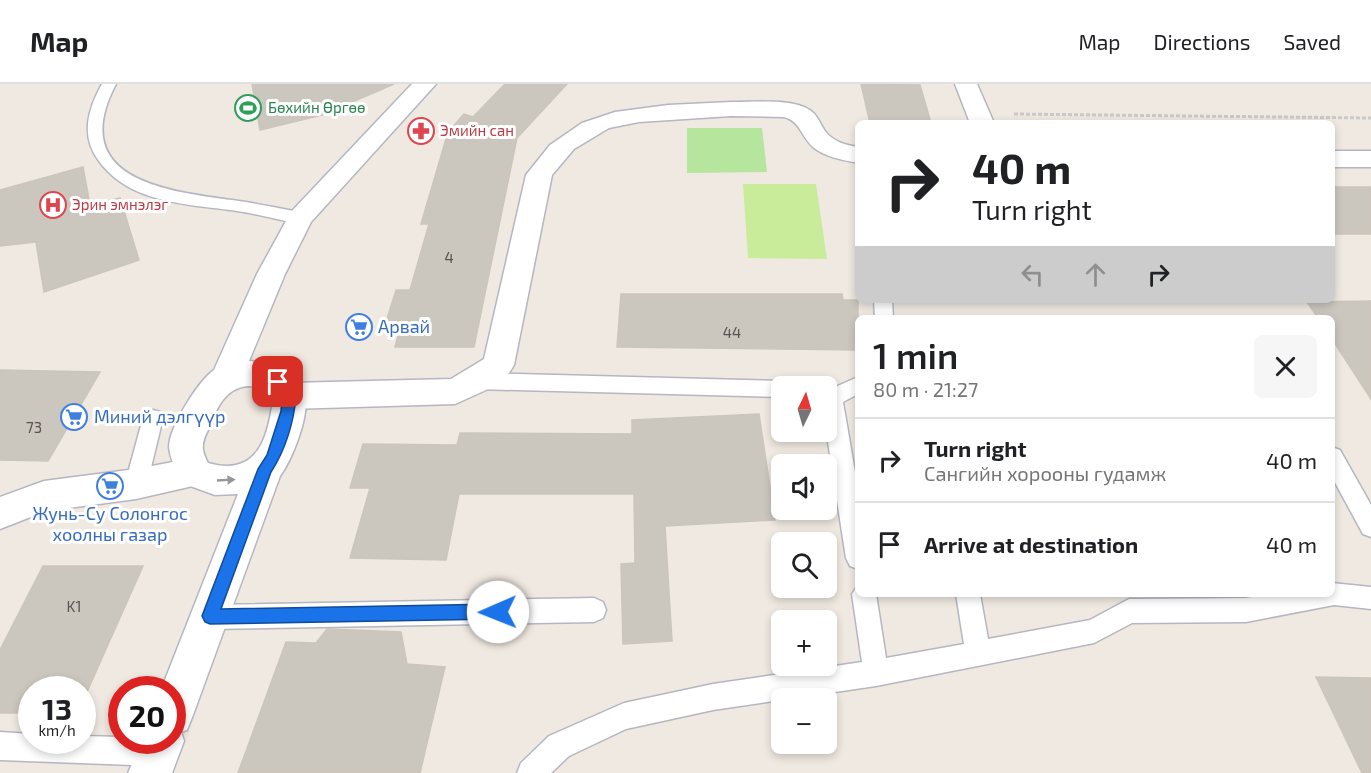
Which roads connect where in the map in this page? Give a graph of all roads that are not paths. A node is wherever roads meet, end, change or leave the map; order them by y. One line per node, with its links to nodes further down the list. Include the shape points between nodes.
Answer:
1 (109, 84): 8 (lane, via 98,104 94,137 102,155 119,174 165,195)
2 (425, 84): 8 (street)
3 (966, 84): 4 (street)
4 (979, 118)
5 (855, 154): 10 (street, via 833,150 817,137 806,117 776,109 648,114 603,122 577,136 554,153 539,176 498,365)
6 (1335, 159): 7 (street)
7 (1371, 159)
8 (300, 218): 9 (street)
9 (226, 379): 14 (street, via 251,373 268,377 278,382); 19 (street, via 213,390 187,440)
10 (475, 381): 12 (lane); 14 (street, via 455,391)
11 (855, 386): 13 (lane)
12 (771, 389)
13 (837, 393)
14 (289, 396): 18 (street, via 273,457)
15 (153, 418): 20 (lane)
16 (837, 441): 23 (lane)
17 (1335, 461): 22 (lane)
18 (265, 469): 19 (street, one-way to 18, via 221,483); 30 (street)
19 (194, 473): 20 (street)
20 (136, 484): 21 (street, via 44,496)
21 (0, 513)
22 (1371, 527)
23 (855, 541)
24 (1335, 592): 28 (lane)
25 (864, 597): 32 (lane)
26 (969, 597): 31 (lane)
27 (1309, 597): 31 (lane, via 1246,610 1129,611 1094,631)
28 (1371, 598)
29 (594, 610): 30 (lane)
30 (210, 616): 33 (street)
31 (978, 653): 32 (lane)
32 (876, 673): 36 (lane, via 713,697 624,716 559,746)
33 (186, 679)
34 (108, 745): 35 (lane)
35 (0, 746)
36 (531, 773)

